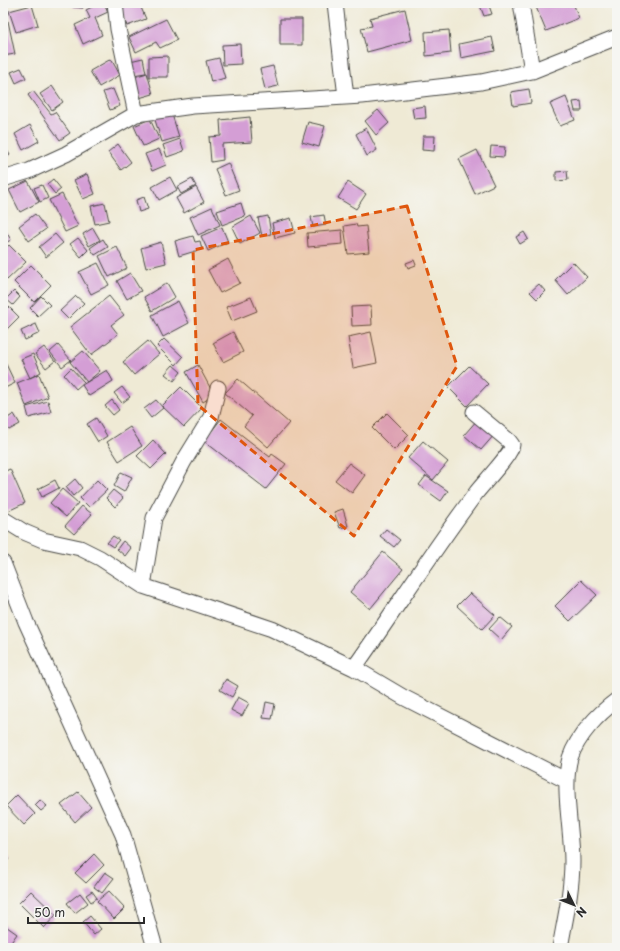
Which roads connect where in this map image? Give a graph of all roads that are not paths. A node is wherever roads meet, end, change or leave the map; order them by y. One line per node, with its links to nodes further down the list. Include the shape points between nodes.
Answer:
1 (116, 3): 7 (street, via 118,29)
2 (335, 3): 6 (street)
3 (521, 3): 5 (street)
4 (617, 37): 5 (street)
5 (532, 71): 6 (street, via 481,82)
6 (346, 97): 7 (street, via 193,106)
7 (136, 114): 8 (street, via 66,154 29,171)
8 (3, 179)
9 (218, 388): 13 (street, via 211,417 184,460 154,518)
10 (474, 412): 14 (street, via 509,441 512,445 511,450 452,525)
11 (3, 519): 13 (street, via 43,540 80,548)
12 (3, 563): 17 (street, via 26,622 123,835)
13 (143, 586): 14 (street, via 272,629)
14 (354, 668): 16 (street, via 403,697)
15 (617, 700): 16 (street, via 597,716 580,740 570,758)
16 (567, 781): 18 (street, via 572,861 570,893)
17 (155, 948)
18 (560, 948)

